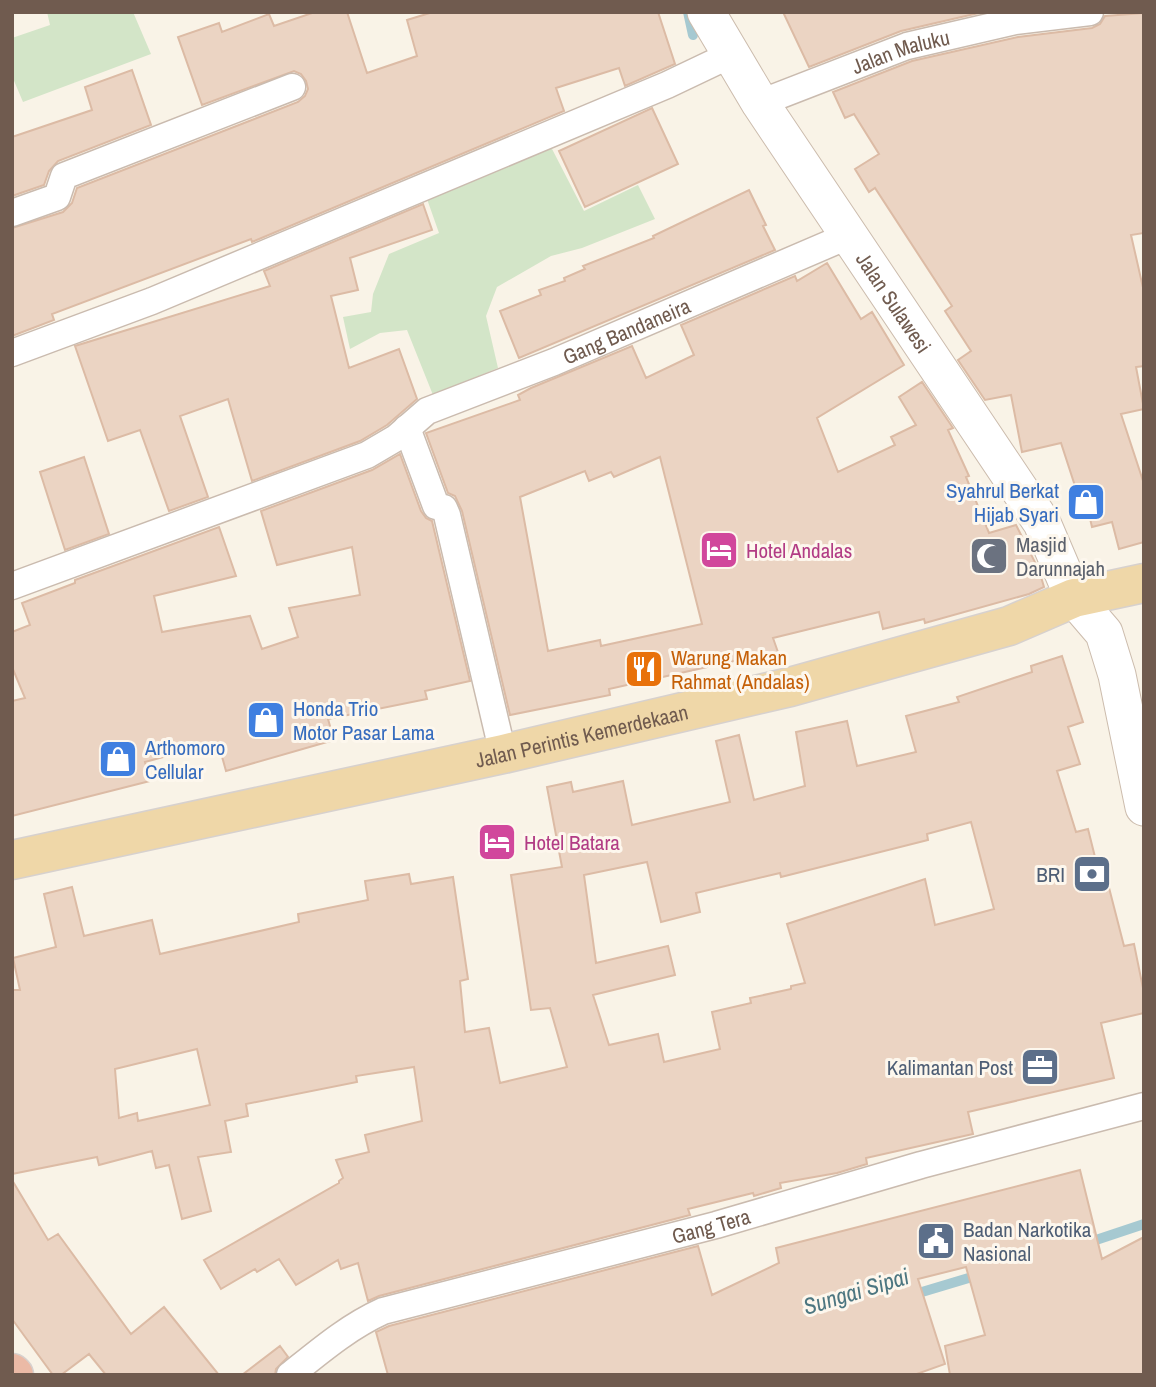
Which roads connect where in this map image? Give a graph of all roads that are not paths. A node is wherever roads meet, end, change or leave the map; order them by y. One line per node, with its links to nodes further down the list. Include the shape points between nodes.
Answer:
1 (706, 12): 3 (main road, Jalan Sulawesi)
2 (1090, 12): 5 (street, Jalan Maluku, via 1015,22 907,46)
3 (730, 55): 5 (main road, Jalan Sulawesi); 8 (street, via 152,301)
4 (292, 87): 6 (street, via 64,176 57,197)
5 (760, 103): 7 (main road, Jalan Sulawesi)
6 (12, 213)
7 (850, 235): 9 (street, Gang Bandaneira, via 554,362 427,411); 12 (main road, Jalan Sulawesi, via 1042,523)
8 (12, 353)
9 (408, 428): 11 (street, Gang Bandaneira, via 367,455); 13 (street, via 428,490 447,515)
10 (1144, 583): 12 (main road, Jalan Perintis Kemerdekaan)
11 (12, 586)
12 (1074, 598): 13 (main road, Jalan Perintis Kemerdekaan, via 1010,626 790,687); 14 (main road, Jalan Sulawesi, via 1104,633)
13 (503, 754): 15 (main road, Jalan Perintis Kemerdekaan)
14 (1144, 807)
15 (12, 860)
16 (1144, 1106): 17 (street, Gang Tera, via 716,1225 383,1311 336,1338)
17 (290, 1375)

